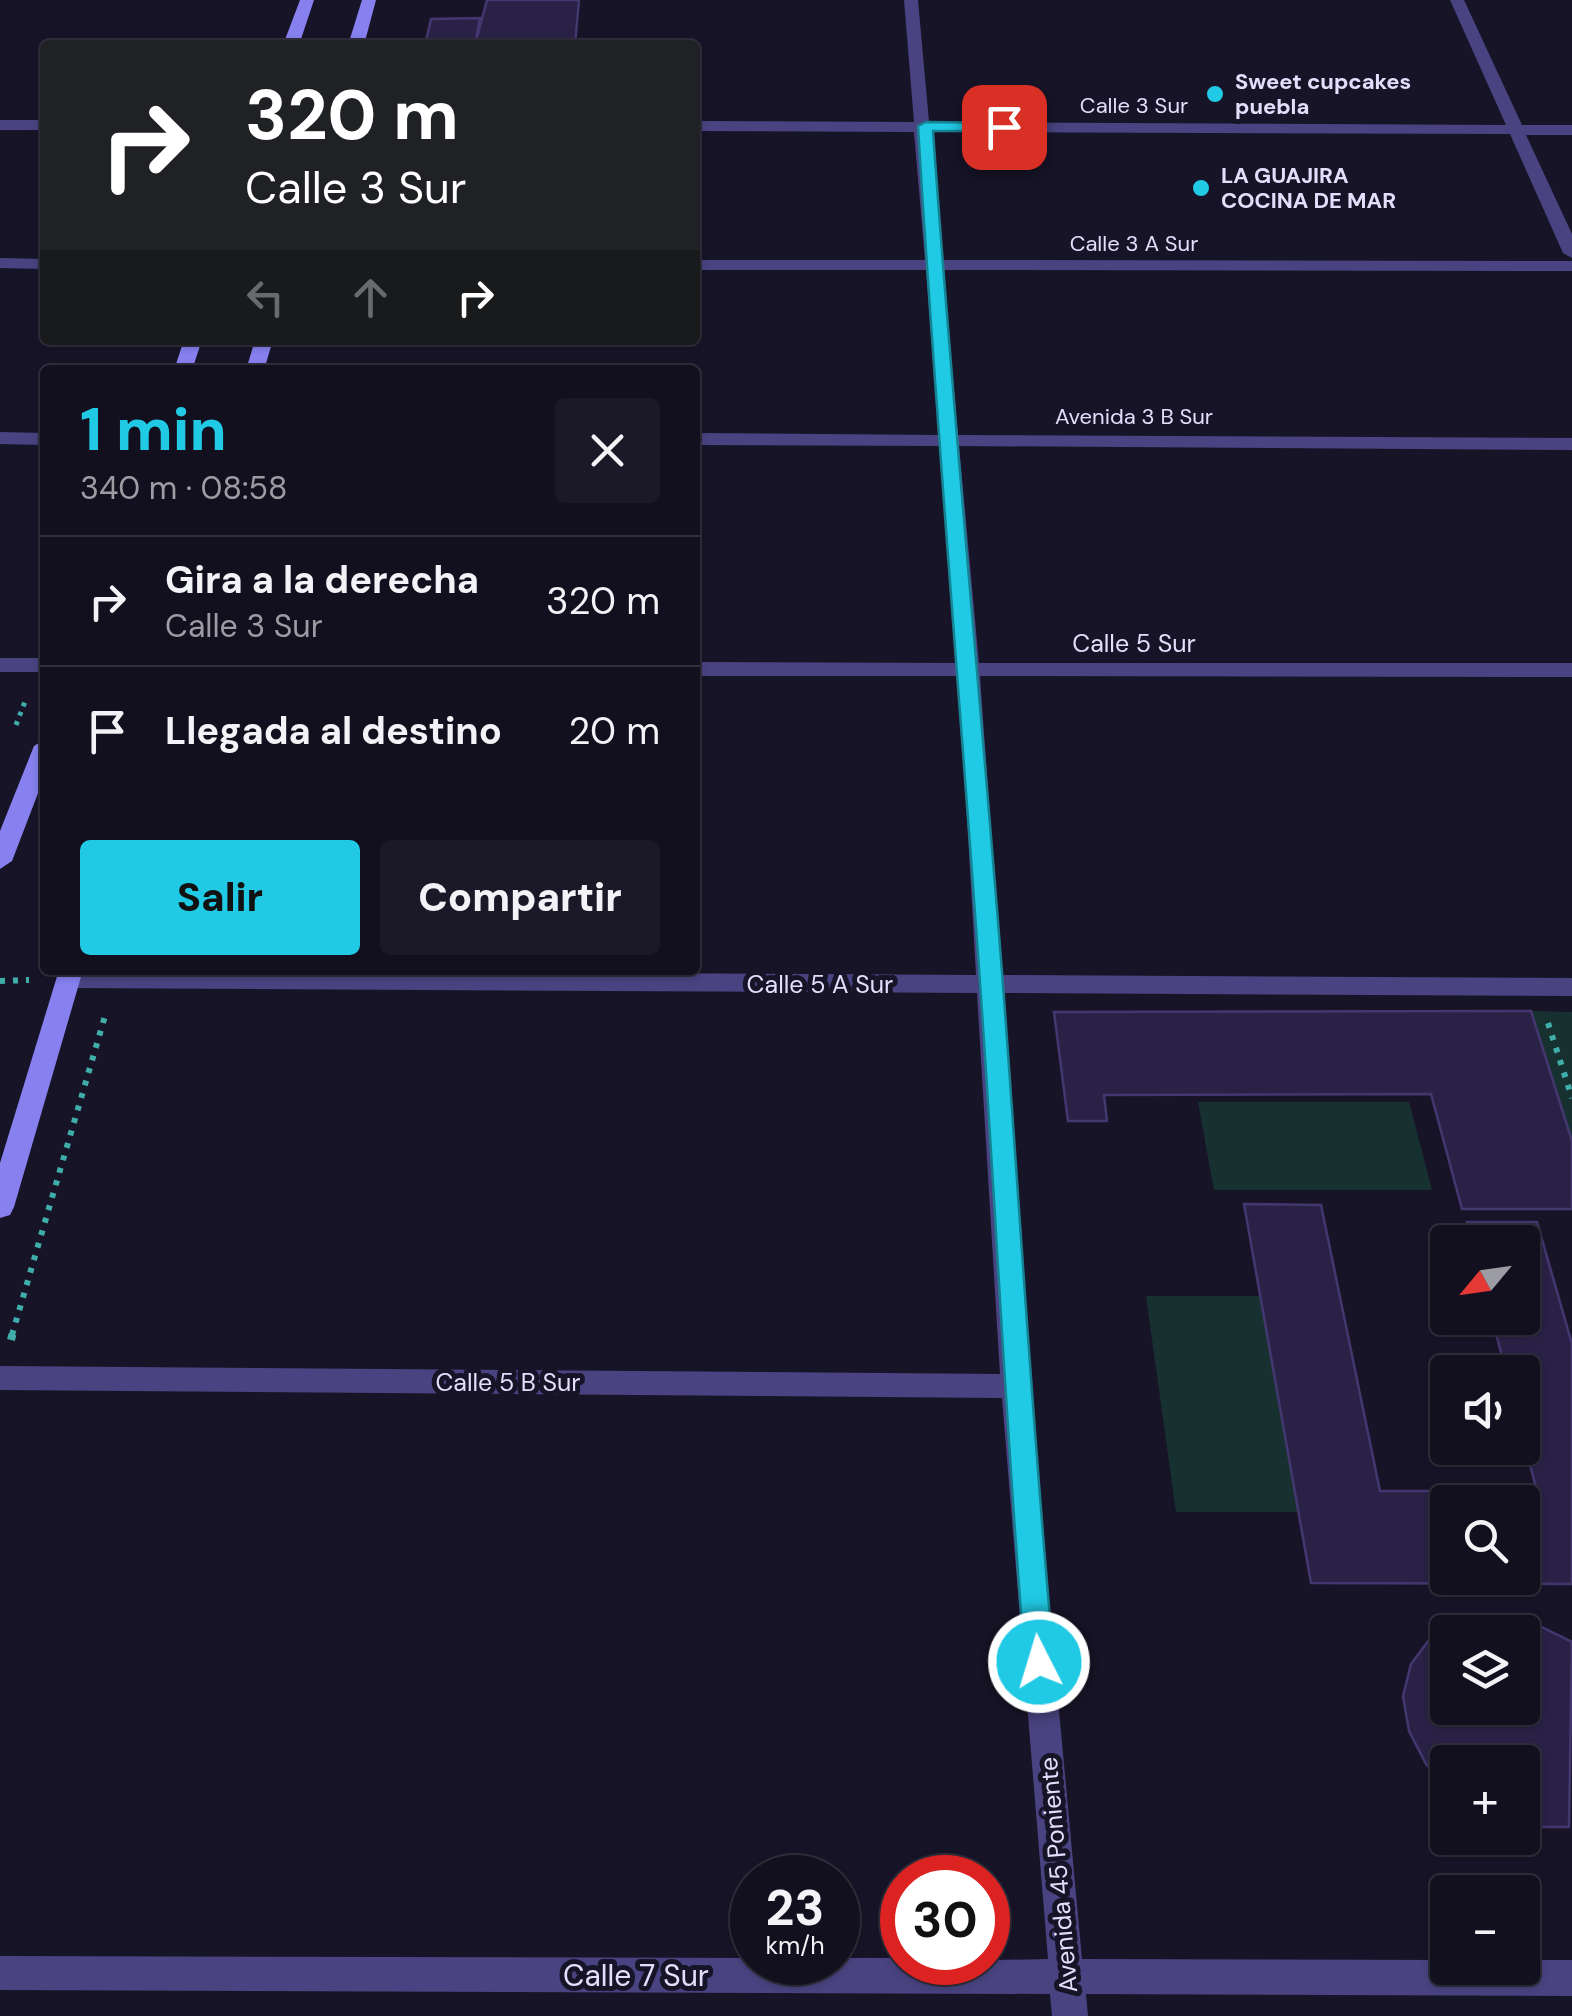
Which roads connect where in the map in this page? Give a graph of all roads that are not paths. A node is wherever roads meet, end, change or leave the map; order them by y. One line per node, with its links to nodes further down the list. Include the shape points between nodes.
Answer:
1 (308, 0): 5 (main road)
2 (369, 0): 6 (main road)
3 (912, 0): 10 (street, Avenida 45 Poniente)
4 (1457, 0): 11 (street)
5 (293, 40)
6 (357, 40)
7 (0, 124): 8 (street)
8 (40, 125)
9 (700, 126): 10 (street, Calle 3 Sur)
10 (926, 126): 11 (street, Calle 3 Sur); 17 (street, Avenida 45 Poniente)
11 (1513, 130): 12 (street, Calle 3 Sur); 13 (street)
12 (1572, 130)
13 (1572, 254)
14 (0, 264): 15 (street)
15 (40, 264)
16 (700, 264): 17 (street, Calle 3 A Sur)
17 (937, 265): 18 (street, Calle 3 A Sur); 22 (street, Avenida 45 Poniente)
18 (1572, 266)
19 (0, 438): 20 (street)
20 (40, 438)
21 (700, 439): 22 (street, Avenida 3 B Sur)
22 (946, 439): 23 (street, Avenida 3 B Sur); 27 (street, Avenida 45 Poniente)
23 (1572, 444)
24 (0, 665): 25 (street)
25 (40, 665)
26 (700, 669): 27 (street, Calle 5 Sur)
27 (968, 670): 28 (street, Calle 5 Sur); 32 (street, Avenida 45 Poniente)
28 (1572, 670)
29 (40, 759): 30 (main road)
30 (0, 861)
31 (70, 975): 32 (street, Calle 5 A Sur); 34 (main road)
32 (992, 985): 33 (street, Calle 5 A Sur); 36 (street, Avenida 45 Poniente)
33 (1572, 987)
34 (0, 1208)
35 (0, 1378): 36 (street, Calle 5 B Sur)
36 (1015, 1386): 38 (street, Avenida 45 Poniente)
37 (0, 1973): 38 (street, Calle 7 Sur)
38 (1067, 1978): 39 (street, Calle 7 Sur); 40 (street, Avenida 45 Poniente)
39 (1572, 1978)
40 (1070, 2016)

